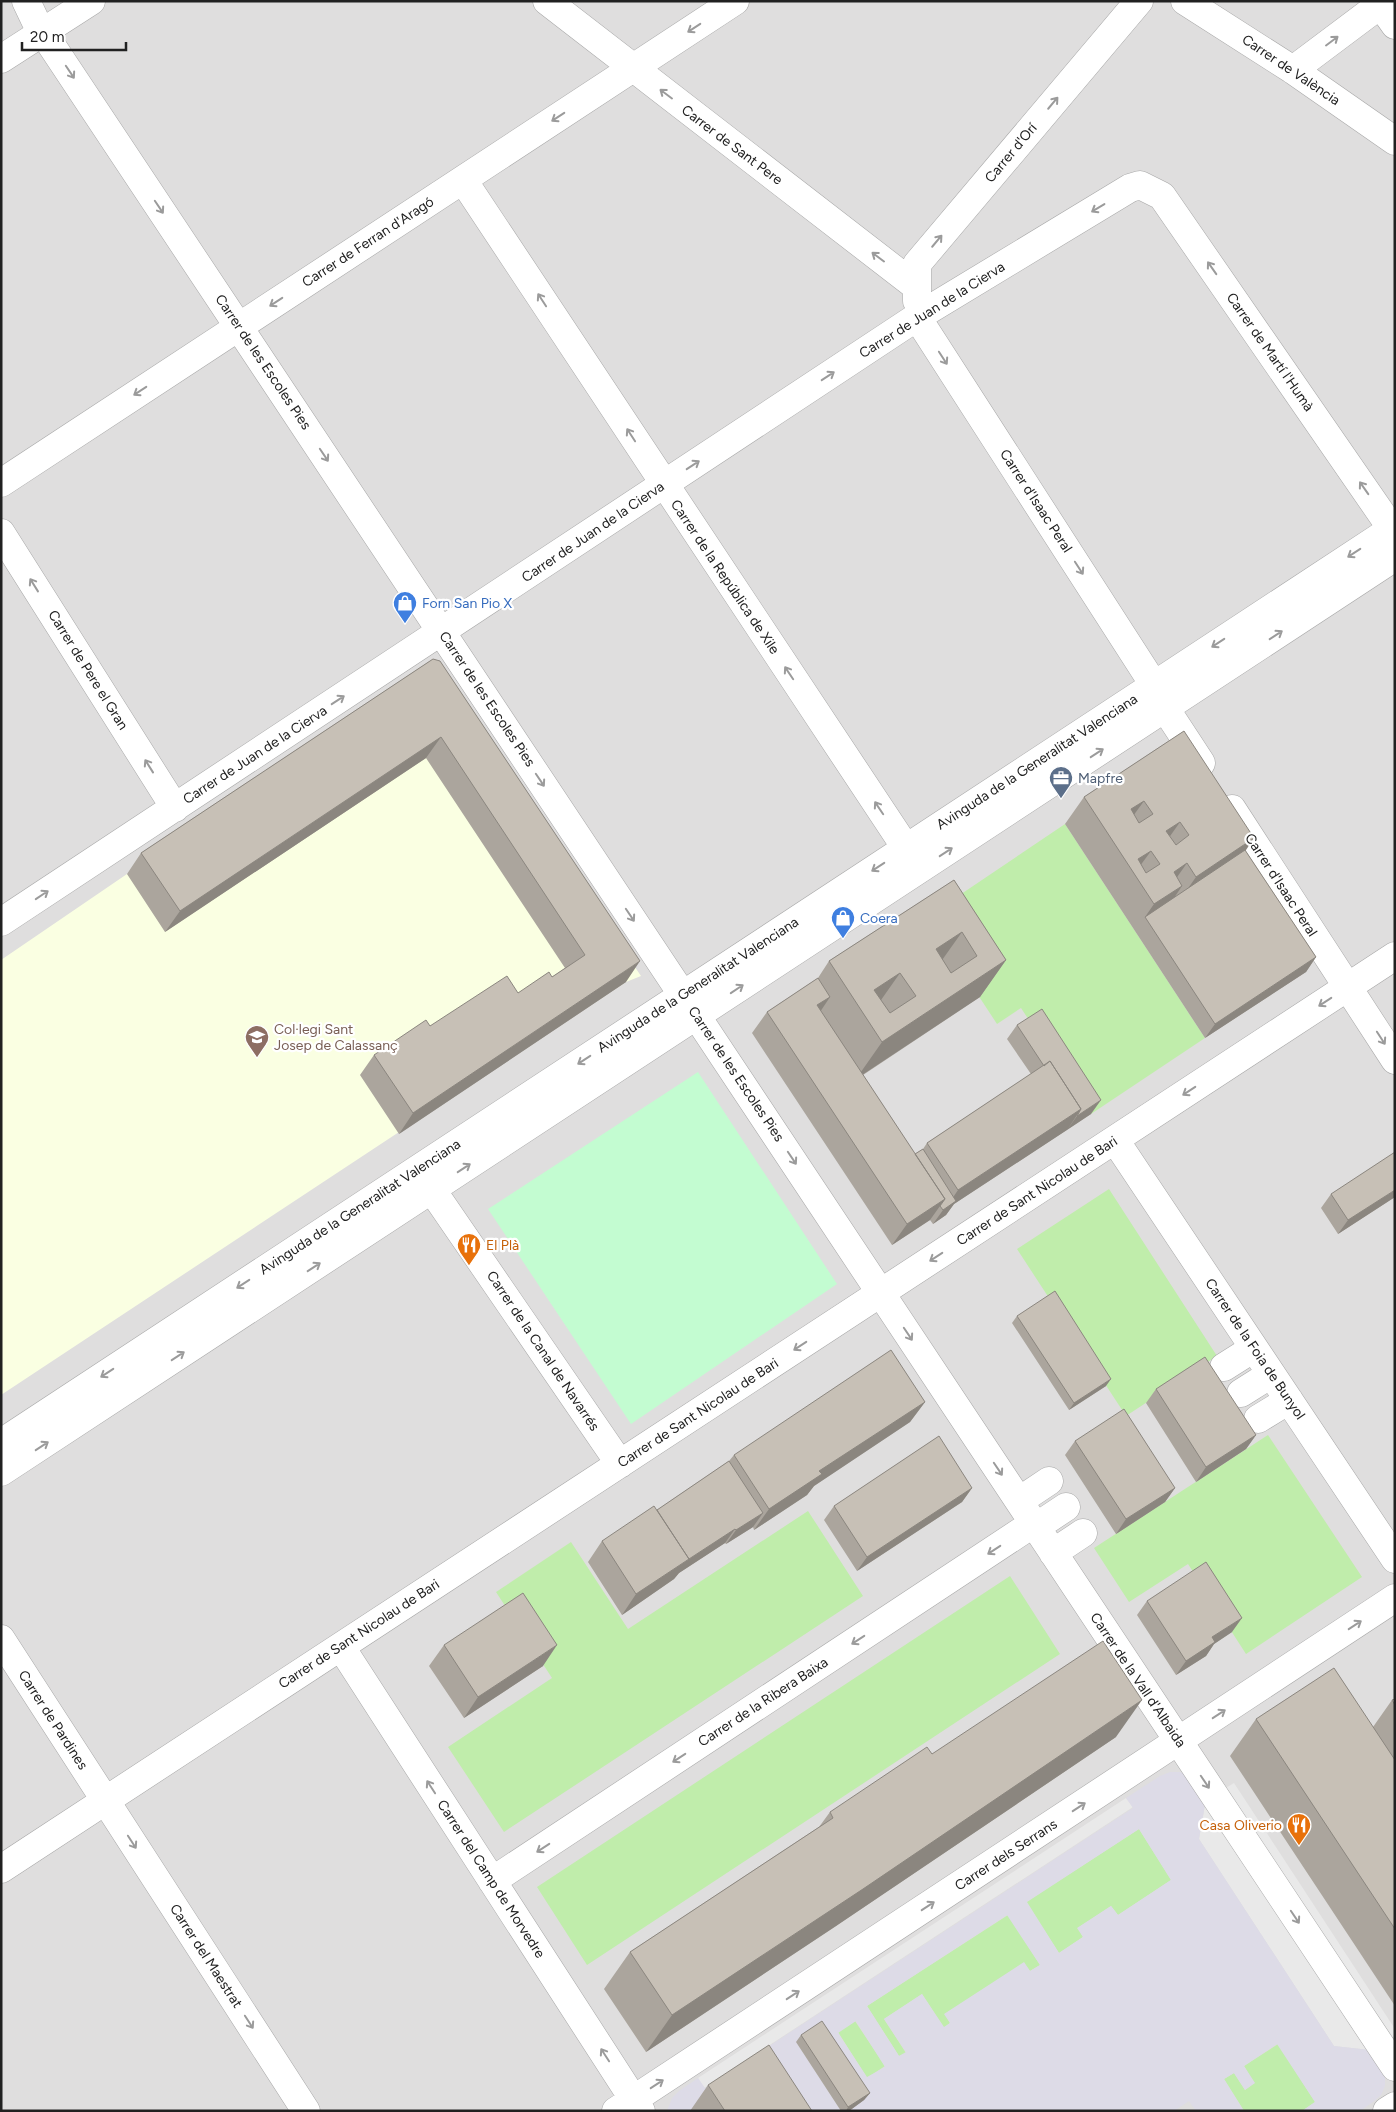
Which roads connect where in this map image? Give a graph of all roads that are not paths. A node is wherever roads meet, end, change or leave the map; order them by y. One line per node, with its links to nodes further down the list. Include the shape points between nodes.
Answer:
1 (26, 1): 8 (street, Carrer de les Escoles Pies)
2 (91, 1): 8 (street)
3 (547, 1): 10 (street, Carrer de Sant Pere)
4 (735, 1): 10 (street, Carrer de Ferran d'Aragó, one-way to 10)
5 (1139, 1): 15 (street, Carrer d'Orí, one-way to 5, via 917,264)
6 (1185, 1): 11 (street, Carrer de València)
7 (1384, 8): 11 (street, one-way to 7)
8 (43, 31): 9 (street); 17 (street, Carrer de les Escoles Pies, one-way to 17)
9 (1, 59)
10 (632, 69): 13 (street, Carrer de Ferran d'Aragó, one-way to 13); 15 (street, Carrer de Sant Pere, one-way to 10)
11 (1293, 70): 12 (street, Carrer de València)
12 (1395, 141)
13 (463, 180): 17 (street, Carrer de Ferran d'Aragó, one-way to 17); 19 (street, Carrer de la República de Xile, one-way to 13)
14 (1140, 185): 16 (street, Carrer de Juan de la Cierva, one-way to 16, via 1130,188); 20 (street, Carrer de Martí l'Humà, one-way to 14, via 1162,196)
15 (917, 287): 16 (street, Carrer d'Orí)
16 (917, 317): 19 (street, Carrer de Juan de la Cierva, one-way to 16); 24 (street, Carrer d'Isaac Peral, one-way to 24)
17 (239, 327): 18 (street, Carrer de Ferran d'Aragó, one-way to 18); 23 (street, Carrer de les Escoles Pies, one-way to 23)
18 (1, 483)
19 (663, 485): 23 (street, Carrer de Juan de la Cierva); 26 (street, Carrer de la República de Xile, one-way to 19)
20 (1393, 528): 24 (street, Avinguda de la Generalitat Valenciana, one-way to 24)
21 (1, 533): 25 (street, Carrer de Pere el Gran, one-way to 21)
22 (1395, 557): 24 (street, Avinguda de la Generalitat Valenciana, one-way to 22)
23 (441, 631): 25 (street, Carrer de Juan de la Cierva, one-way to 23); 30 (street, Carrer de les Escoles Pies, one-way to 30)
24 (1160, 696): 26 (street, Avinguda de la Generalitat Valenciana); 29 (street, Carrer d'Isaac Peral); 30 (street, Avinguda de la Generalitat Valenciana, one-way to 24)
25 (175, 808): 27 (street, Carrer de Juan de la Cierva, one-way to 25)
26 (906, 848): 30 (street, Avinguda de la Generalitat Valenciana, one-way to 30)
27 (1, 922)
28 (1395, 956): 29 (street, Carrer de Sant Nicolau de Bari)
29 (1348, 987): 31 (street, Carrer d'Isaac Peral, one-way to 31); 32 (street, Carrer de Sant Nicolau de Bari, one-way to 32)
30 (690, 1005): 33 (street, Avinguda de la Generalitat Valenciana, one-way to 30); 34 (street, Carrer de les Escoles Pies, one-way to 34); 41 (street, Avinguda de la Generalitat Valenciana, one-way to 41)
31 (1395, 1060)
32 (1115, 1140): 34 (street, Carrer de Sant Nicolau de Bari, one-way to 34); 35 (street, Carrer de la Foia de Bunyol)
33 (432, 1190): 42 (street, Carrer de la Canal de Navarrés); 43 (street, Avinguda de la Generalitat Valenciana, one-way to 33)
34 (881, 1293): 42 (street, Carrer de Sant Nicolau de Bari, one-way to 42); 45 (street, Carrer de la Vall d'Albaida, one-way to 45)
35 (1254, 1348): 36 (street); 37 (street, Carrer de la Foia de Bunyol)
36 (1224, 1367)
37 (1271, 1374): 38 (street); 39 (street, Carrer de la Foia de Bunyol)
38 (1241, 1393)
39 (1289, 1400): 40 (street); 50 (street, Carrer de la Foia de Bunyol)
40 (1258, 1419)
41 (2, 1441)
42 (620, 1464): 54 (street, Carrer de Sant Nicolau de Bari)
43 (1, 1472)
44 (1049, 1481): 45 (street)
45 (1019, 1500): 47 (street, Carrer de la Vall d'Albaida)
46 (1066, 1507): 47 (street, Carrer de la Ribera Baixa)
47 (1035, 1525): 49 (street, Carrer de la Vall d'Albaida); 59 (street, Carrer de la Ribera Baixa, one-way to 59)
48 (1083, 1533): 49 (street)
49 (1053, 1552): 53 (street, Carrer de la Vall d'Albaida)
50 (1395, 1559)
51 (1395, 1598): 56 (street, Carrer dels Serrans, one-way to 51)
52 (1, 1639): 57 (street, Carrer de Pardines)
53 (1113, 1642): 55 (street); 56 (street, Carrer de la Vall d'Albaida)
54 (340, 1647): 57 (street, Carrer de Sant Nicolau de Bari); 59 (street, Carrer del Camp de Morvedre, one-way to 54)
55 (1088, 1658)
56 (1178, 1741): 60 (street, Carrer de la Vall d'Albaida, one-way to 60); 62 (street, Carrer dels Serrans, one-way to 56)
57 (105, 1801): 58 (street, Carrer de Sant Nicolau de Bari); 63 (street, Carrer del Maestrat, one-way to 63)
58 (1, 1869)
59 (492, 1881): 62 (street, Carrer del Camp de Morvedre, one-way to 59)
60 (1395, 2067)
61 (1395, 2106): 64 (street)
62 (630, 2107)
63 (306, 2111)
64 (1387, 2111)

